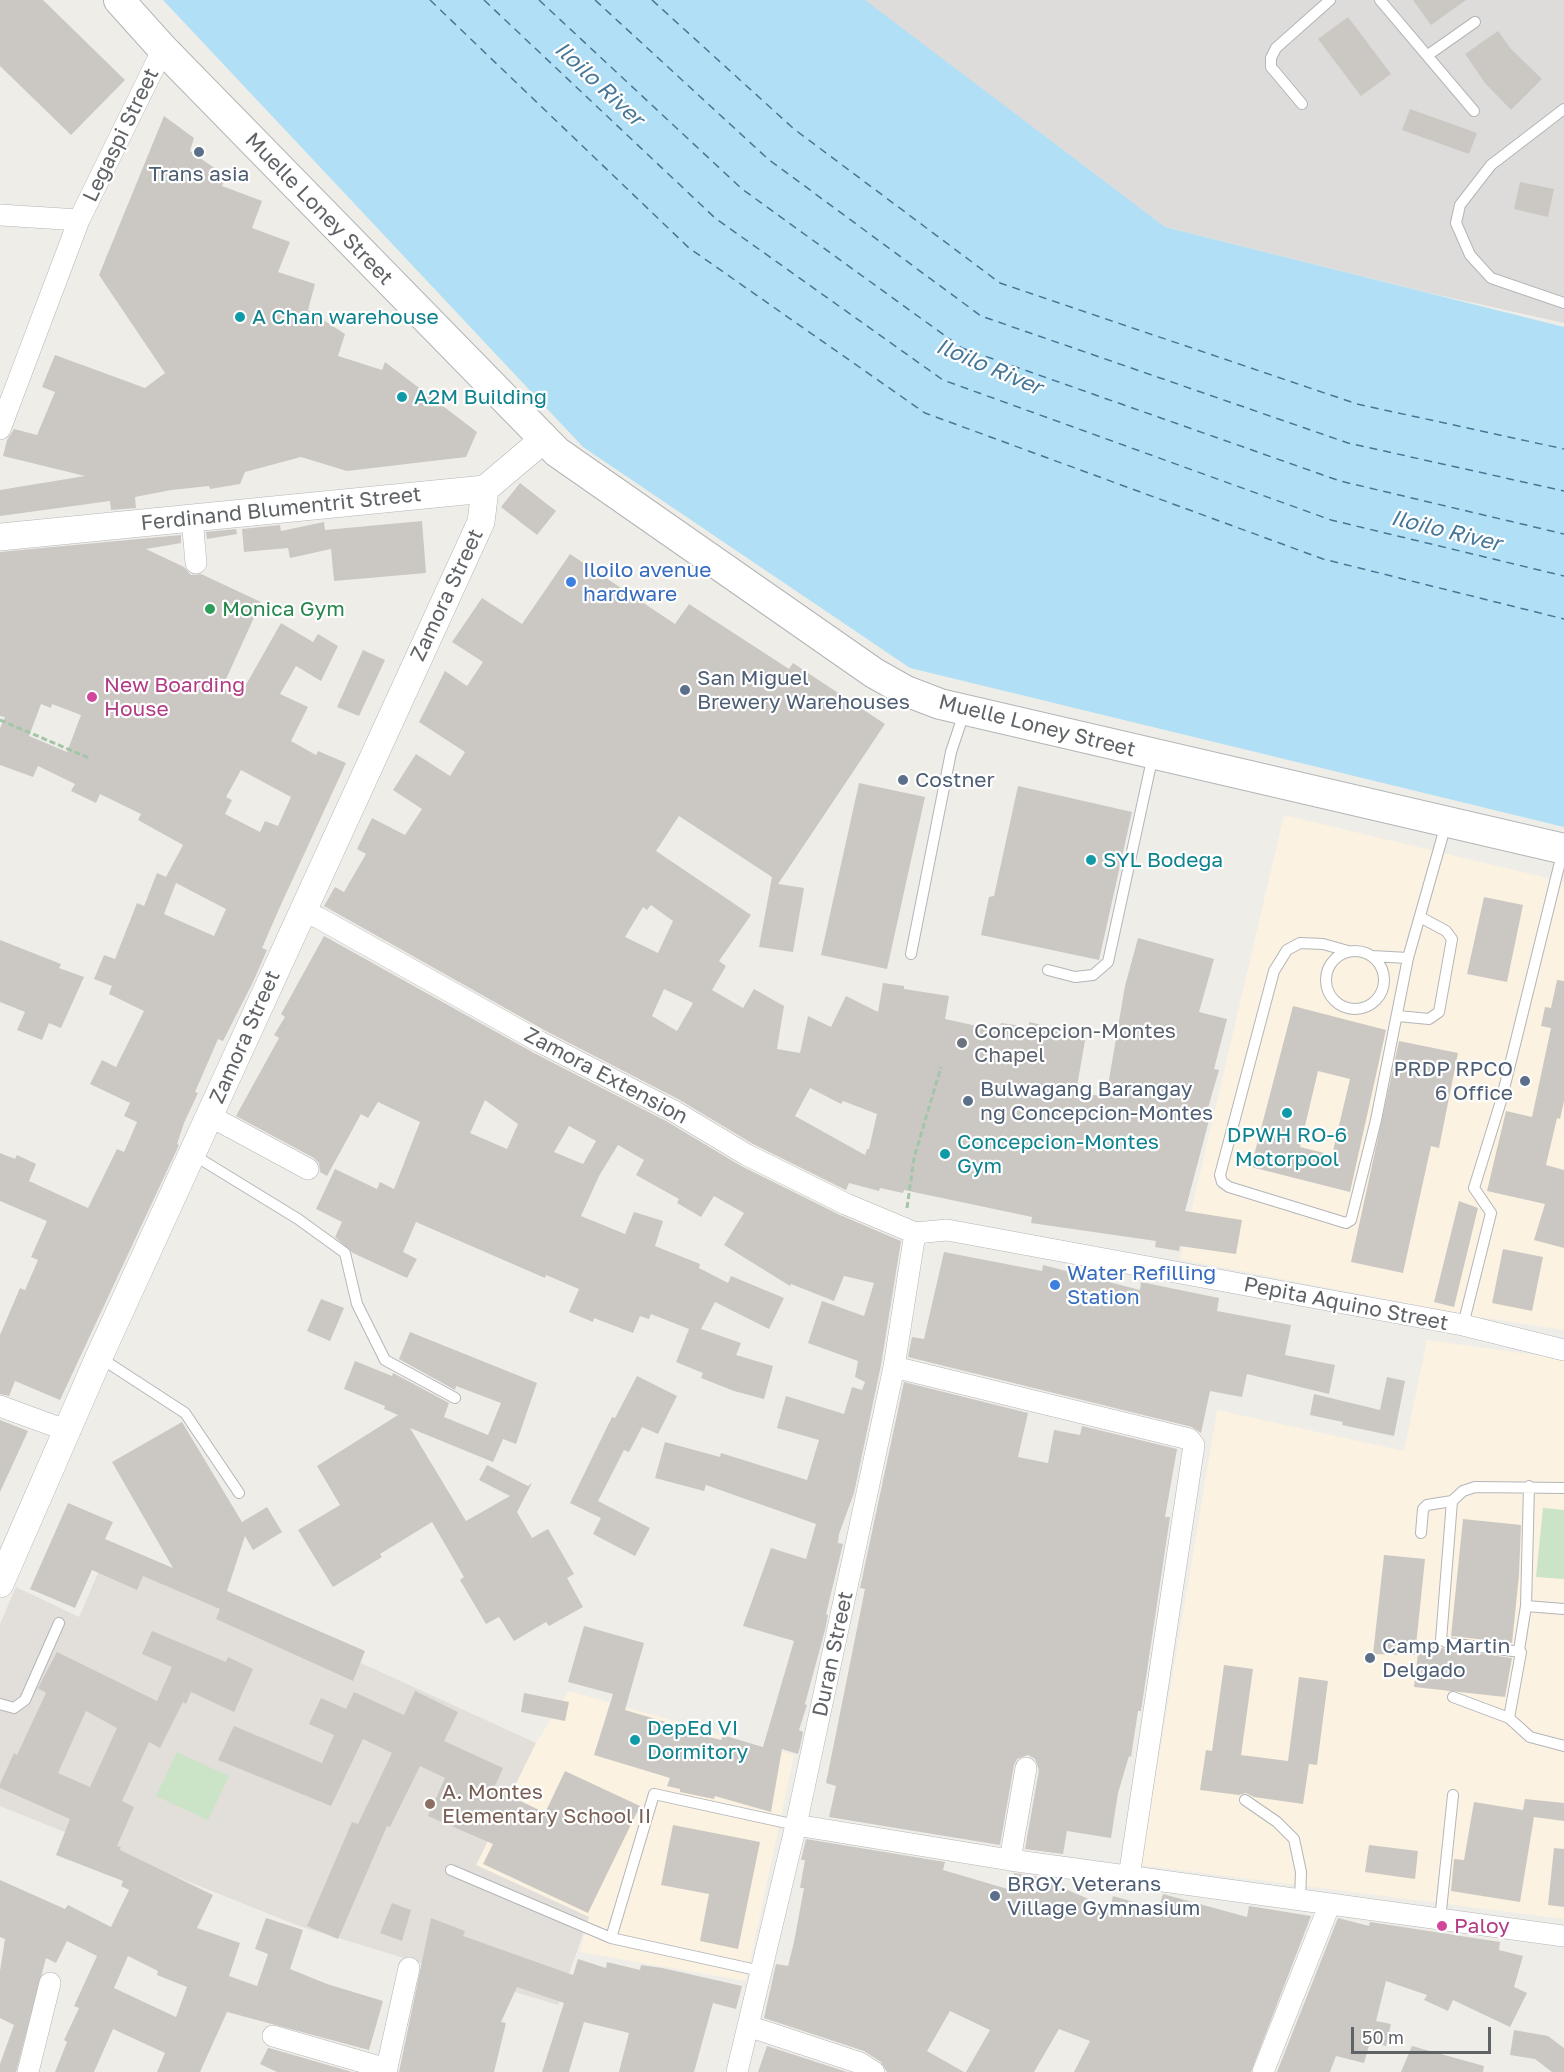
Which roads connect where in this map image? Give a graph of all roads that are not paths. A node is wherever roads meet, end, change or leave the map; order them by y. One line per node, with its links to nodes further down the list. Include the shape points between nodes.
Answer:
1 (119, 0): 5 (main road, Muelle Loney Street)
2 (1330, 0): 7 (lane, via 1276,48 1271,58 1271,67)
3 (1380, 0): 6 (lane)
4 (1475, 22): 6 (lane)
5 (163, 49): 11 (street, Legaspi Street); 14 (main road, Muelle Loney Street)
6 (1428, 55): 9 (lane)
7 (1302, 104)
8 (1564, 109): 12 (lane, via 1491,165 1460,206 1456,223 1470,255 1491,278)
9 (1474, 111)
10 (0, 215): 11 (street, Legaspi Street)
11 (79, 220): 13 (street, Legaspi Street)
12 (1564, 303)
13 (0, 429)
14 (544, 439): 15 (street); 19 (main road, Muelle Loney Street, via 557,452 874,673 906,691)
15 (485, 489): 16 (street, Ferdinand Blumentrit Street); 23 (street, Zamora Street, via 481,522)
16 (192, 518): 17 (street, Ferdinand Blumentrit Street); 18 (street)
17 (0, 537)
18 (196, 563)
19 (965, 710): 20 (main road, Muelle Loney Street); 26 (lane, via 951,752)
20 (1153, 754): 21 (main road, Muelle Loney Street); 29 (lane, via 1108,962 1093,975 1075,977)
21 (1447, 821): 22 (main road, Muelle Loney Street); 24 (lane)
22 (1564, 849): 35 (lane, via 1501,1101 1474,1188 1491,1213)
23 (302, 911): 31 (street, Zamora Street); 34 (street, Zamora Extension, via 672,1110 747,1155 846,1204)
24 (1420, 916): 28 (lane); 30 (lane, via 1452,939 1439,1012 1429,1019)
25 (1348, 951): 27 (lane); 27 (lane, via 1334,961 1326,984 1332,999 1354,1010 1370,1006 1381,994 1384,978); 30 (lane, via 1300,943 1287,950 1274,971 1220,1175 1222,1182 1341,1223 1351,1220)
26 (911, 954)
27 (1372, 956): 28 (lane)
28 (1408, 958): 30 (lane)
29 (1048, 970)
30 (1398, 1016)
31 (210, 1116): 32 (street, Zamora Street); 33 (street)
32 (192, 1154): 37 (street, Zamora Street); 39 (lane, via 298,1219 345,1253 357,1304 385,1360)
33 (308, 1169)
34 (910, 1230): 35 (street, Pepita Aquino Street, via 947,1230); 38 (street, Duran Street)
35 (1462, 1326): 36 (street, Pepita Aquino Street)
36 (1564, 1350)
37 (99, 1357): 41 (street, Zamora Street); 44 (lane, via 185,1413)
38 (894, 1367): 59 (street, Duran Street); 62 (street, via 1190,1439 1194,1445)
39 (455, 1398)
40 (0, 1406): 41 (street)
41 (68, 1431): 47 (street, Zamora Street)
42 (1529, 1486): 43 (lane); 45 (lane, via 1475,1487 1462,1491); 48 (lane)
43 (1564, 1488)
44 (239, 1493)
45 (1452, 1501): 46 (lane, via 1427,1505); 51 (lane, via 1441,1640)
46 (1420, 1533)
47 (0, 1584)
48 (1526, 1606): 49 (lane); 51 (lane)
49 (1564, 1609)
50 (59, 1623): 53 (lane, via 25,1700 14,1708)
51 (1519, 1650): 54 (lane, via 1522,1659)
52 (1453, 1697): 54 (lane)
53 (0, 1704)
54 (1509, 1718): 55 (lane, via 1530,1737)
55 (1564, 1746)
56 (1026, 1768): 60 (street)
57 (1453, 1796): 65 (lane)
58 (1245, 1800): 63 (lane, via 1294,1839 1301,1872)
59 (796, 1825): 60 (street); 67 (lane, via 654,1794); 69 (street, Duran Street)
60 (1010, 1860): 62 (street)
61 (451, 1870): 67 (lane)
62 (1129, 1877): 63 (street)
63 (1300, 1900): 64 (street)
64 (1329, 1906): 65 (street); 77 (street)
65 (1440, 1920): 66 (street)
66 (1564, 1936)
67 (611, 1938): 69 (lane)
68 (409, 1968): 73 (street)
69 (761, 1971): 71 (street, Duran Street)
70 (50, 1983): 74 (street)
71 (748, 2026): 75 (street, Duran Street); 76 (street, via 860,2063)
72 (273, 2036): 73 (street)
73 (387, 2070)
74 (28, 2072)
75 (738, 2072)
76 (874, 2072)
77 (1263, 2072)

